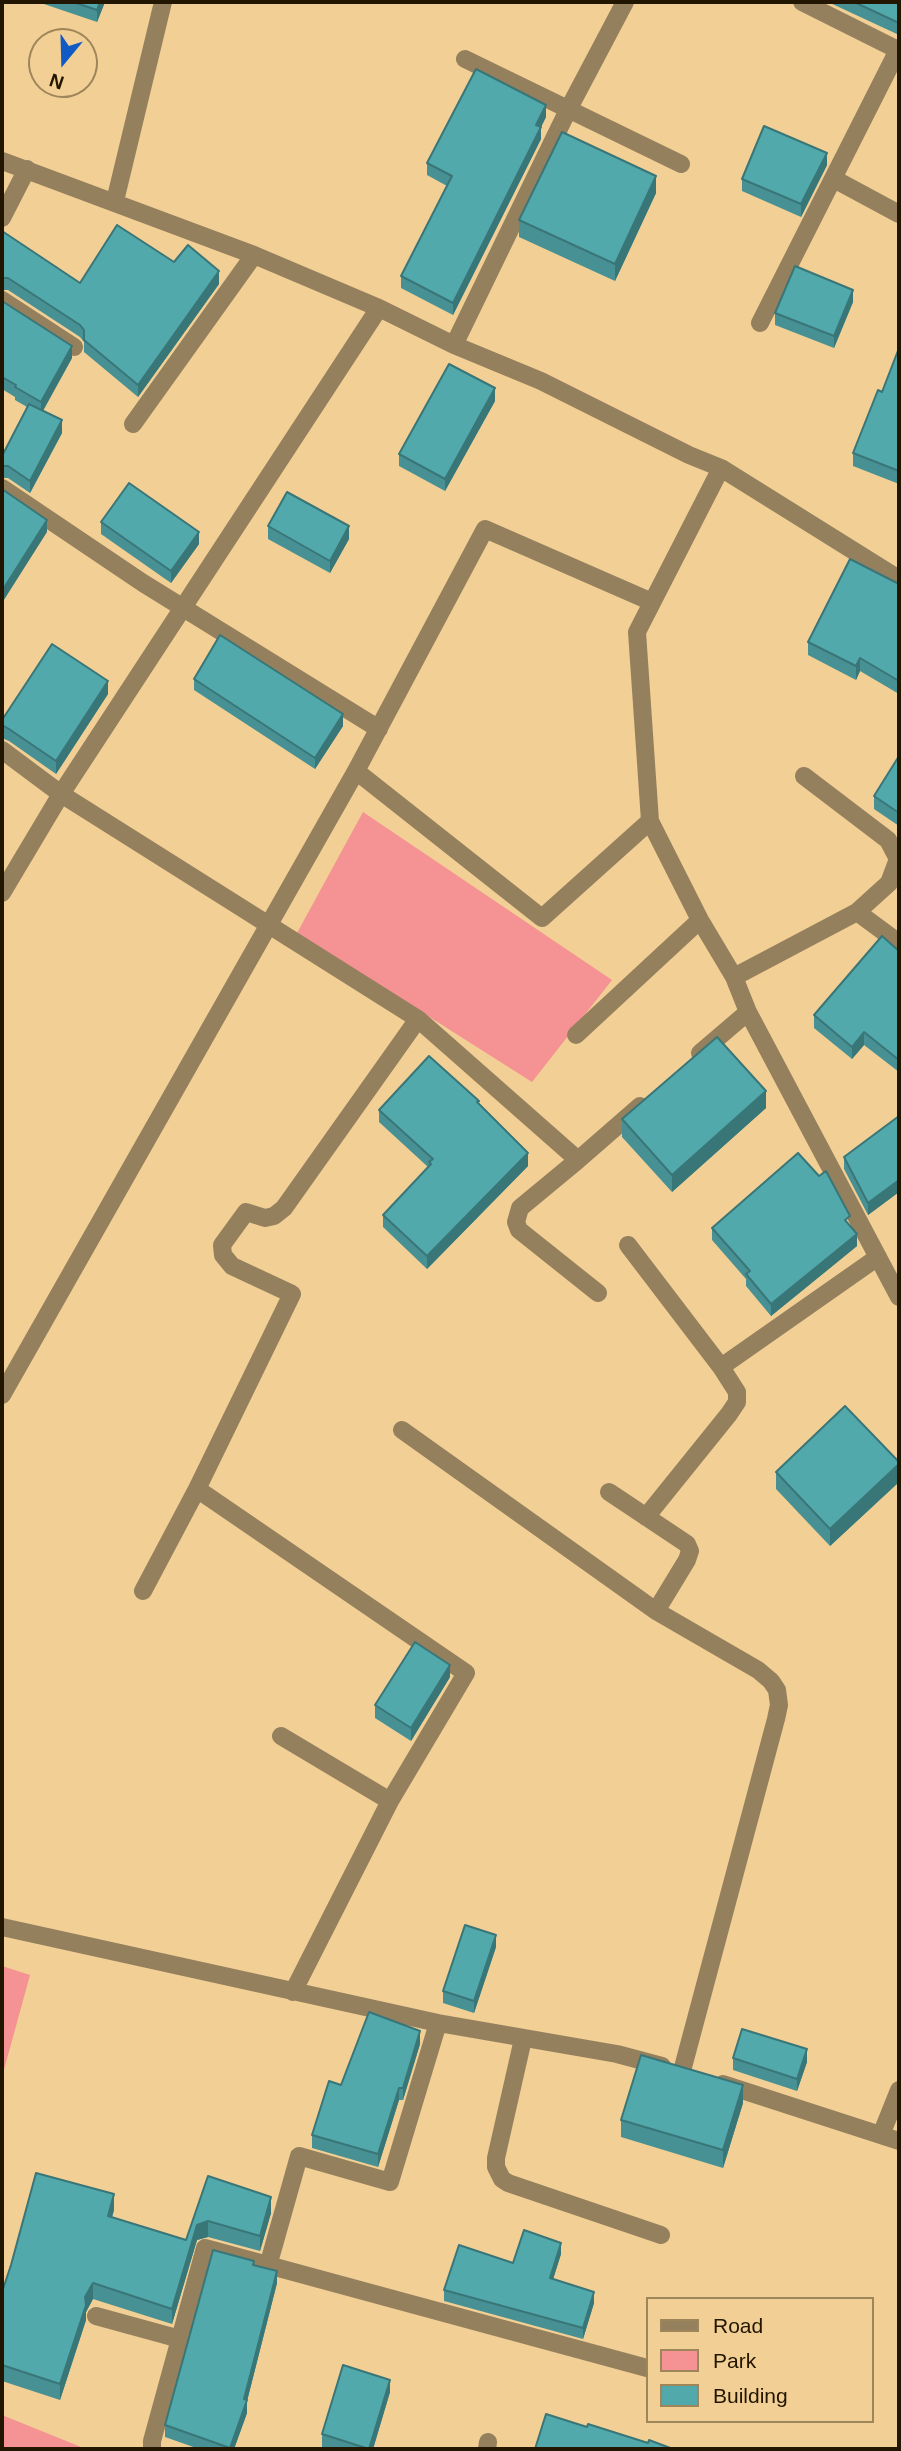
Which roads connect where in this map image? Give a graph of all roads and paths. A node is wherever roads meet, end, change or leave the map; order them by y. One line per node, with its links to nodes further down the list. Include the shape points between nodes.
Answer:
1 (163, 2): 11 (street)
2 (625, 2): 6 (street)
3 (802, 2): 4 (street)
4 (899, 49): 10 (street)
5 (465, 59): 6 (street)
6 (568, 110): 8 (street); 18 (street)
7 (2, 161): 9 (street)
8 (681, 164)
9 (27, 169): 11 (street); 13 (street)
10 (834, 179): 12 (street); 17 (street)
11 (115, 201): 14 (street)
12 (899, 214)
13 (2, 218)
14 (254, 255): 16 (street); 20 (street)
15 (2, 300): 19 (street)
16 (379, 308): 18 (street); 25 (street)
17 (761, 323)
18 (454, 345): 21 (street, via 541,381)
19 (74, 347)
20 (133, 424)
21 (721, 468): 23 (street); 24 (street)
22 (2, 488): 25 (street)
23 (899, 579)
24 (652, 602): 26 (street, via 485,529); 31 (street, via 637,632)
25 (183, 607): 26 (street); 30 (street)
26 (379, 729): 28 (street)
27 (2, 750): 30 (street)
28 (356, 771): 31 (street, via 542,918); 35 (street)
29 (804, 776): 33 (street, via 888,840 898,859 888,883)
30 (61, 794): 32 (street); 35 (street)
31 (650, 821): 34 (street)
32 (2, 892)
33 (857, 912): 36 (street); 37 (street)
34 (700, 920): 37 (street); 40 (street)
35 (269, 924): 39 (street); 49 (street)
36 (899, 943)
37 (734, 977): 38 (street)
38 (748, 1012): 41 (street); 45 (street)
39 (418, 1018): 43 (street); 51 (street, via 284,1208 265,1218 246,1212 222,1245 232,1266 292,1294)
40 (576, 1035)
41 (688, 1064)
42 (658, 1091): 43 (street)
43 (578, 1160): 46 (street, via 520,1208 516,1222 519,1230)
44 (628, 1245): 48 (street)
45 (878, 1257): 47 (street); 48 (street)
46 (597, 1293)
47 (899, 1297)
48 (721, 1367): 53 (street, via 737,1392 737,1402)
49 (2, 1395)
50 (402, 1430): 55 (street)
51 (197, 1489): 54 (street); 57 (street, via 466,1673)
52 (609, 1492): 53 (street)
53 (646, 1517): 55 (street, via 687,1544 690,1551)
54 (143, 1591)
55 (656, 1611): 62 (street, via 758,1670 777,1690 779,1705)
56 (281, 1736): 57 (street)
57 (390, 1801): 59 (street)
58 (2, 1927): 59 (street)
59 (293, 1992): 60 (street)
60 (438, 2024): 61 (street); 67 (street, via 390,2182 299,2156)
61 (523, 2039): 62 (street, via 617,2054); 66 (street, via 496,2158 502,2179)
62 (695, 2075): 64 (street)
63 (899, 2090): 64 (street)
64 (881, 2135): 65 (street)
65 (899, 2141)
66 (661, 2235)
67 (268, 2266): 69 (street, via 205,2248); 70 (street)
68 (96, 2316): 69 (street)
69 (180, 2339): 71 (street)
70 (646, 2368)
71 (152, 2449)

